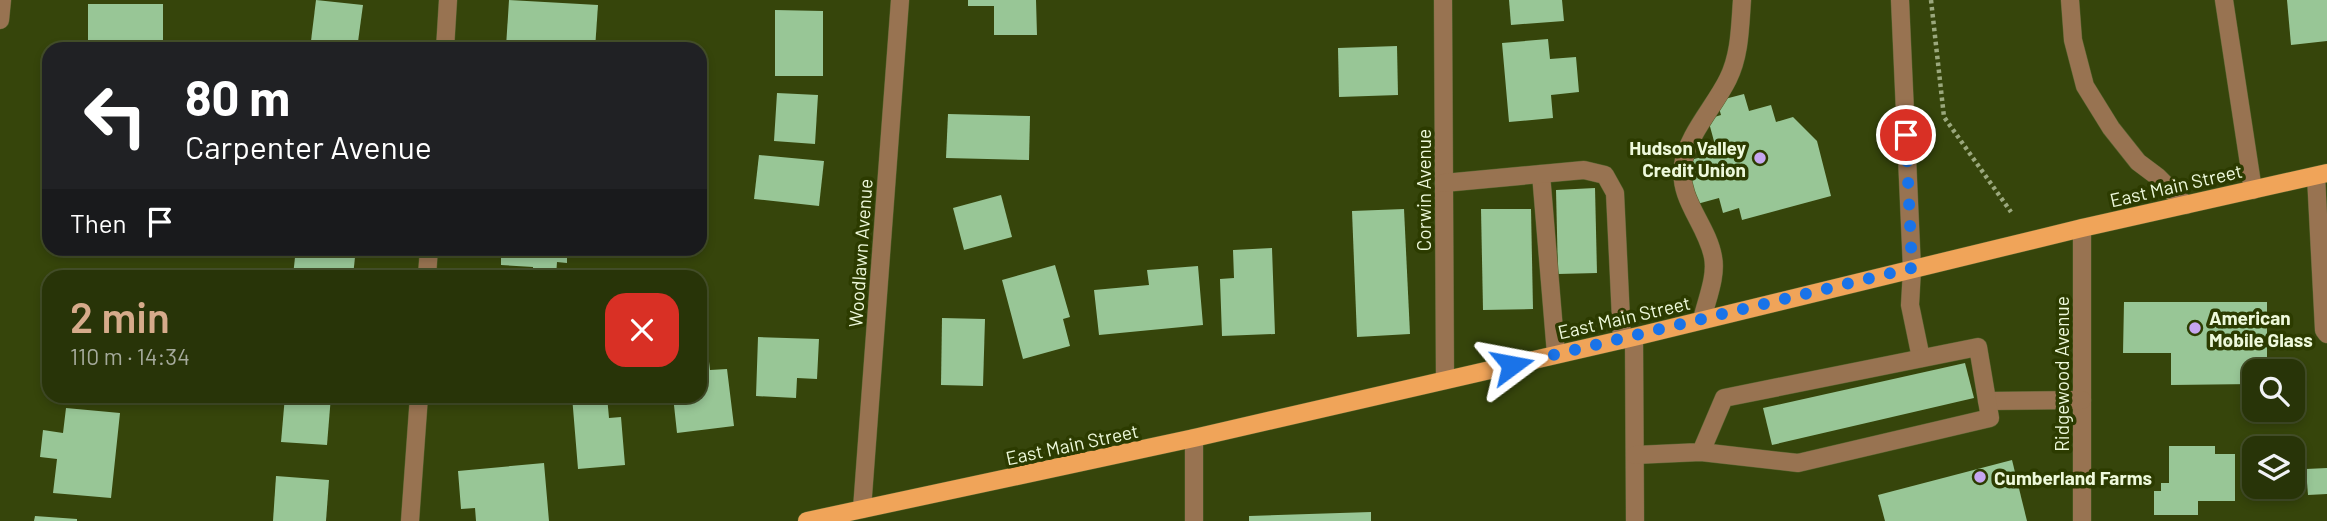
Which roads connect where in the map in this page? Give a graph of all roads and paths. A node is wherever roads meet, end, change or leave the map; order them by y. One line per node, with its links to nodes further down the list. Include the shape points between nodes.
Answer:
1 (2, 0): 10 (street)
2 (448, 0): 11 (street)
3 (900, 0): 32 (street, Woodlawn Avenue)
4 (1443, 0): 14 (street, Corwin Avenue)
5 (1742, 0): 20 (street, via 1738,49 1728,79 1703,118 1683,165 1685,191 1714,258)
6 (1900, 0): 19 (street)
7 (1931, 0): 17 (path, via 1944,117)
8 (2070, 0): 16 (street, via 2073,40 2085,86 2110,128 2138,162)
9 (2224, 0): 15 (street)
10 (0, 20)
11 (445, 42)
12 (1541, 174): 14 (street); 22 (street, via 1594,172 1605,175 1615,193); 23 (street)
13 (2321, 174): 15 (main road, East Main Street); 21 (street)
14 (1444, 183): 25 (street, Corwin Avenue)
15 (2253, 190): 16 (main road, East Main Street)
16 (2186, 205): 18 (main road, East Main Street)
17 (2011, 212)
18 (2082, 228): 19 (main road, East Main Street); 26 (street, Ridgewood Avenue)
19 (1912, 268): 20 (main road, East Main Street); 24 (street, via 1910,306)
20 (1702, 320): 22 (main road, East Main Street)
21 (2327, 334)
22 (1628, 338): 23 (main road, East Main Street); 31 (street)
23 (1556, 355): 25 (main road, East Main Street)
24 (1922, 358): 27 (street, via 1978,346); 30 (street, via 1724,398)
25 (1445, 380): 29 (main road, East Main Street)
26 (2082, 400): 27 (street); 37 (street, Ridgewood Avenue)
27 (1987, 401): 30 (street, via 1990,418 1798,463)
28 (418, 403): 33 (street)
29 (1194, 438): 32 (main road, East Main Street); 35 (street)
30 (1701, 452): 31 (street)
31 (1635, 455): 36 (street)
32 (862, 509): 34 (main road, East Main Street)
33 (410, 521)
34 (807, 521)
35 (1194, 521)
36 (1635, 521)
37 (2082, 521)

